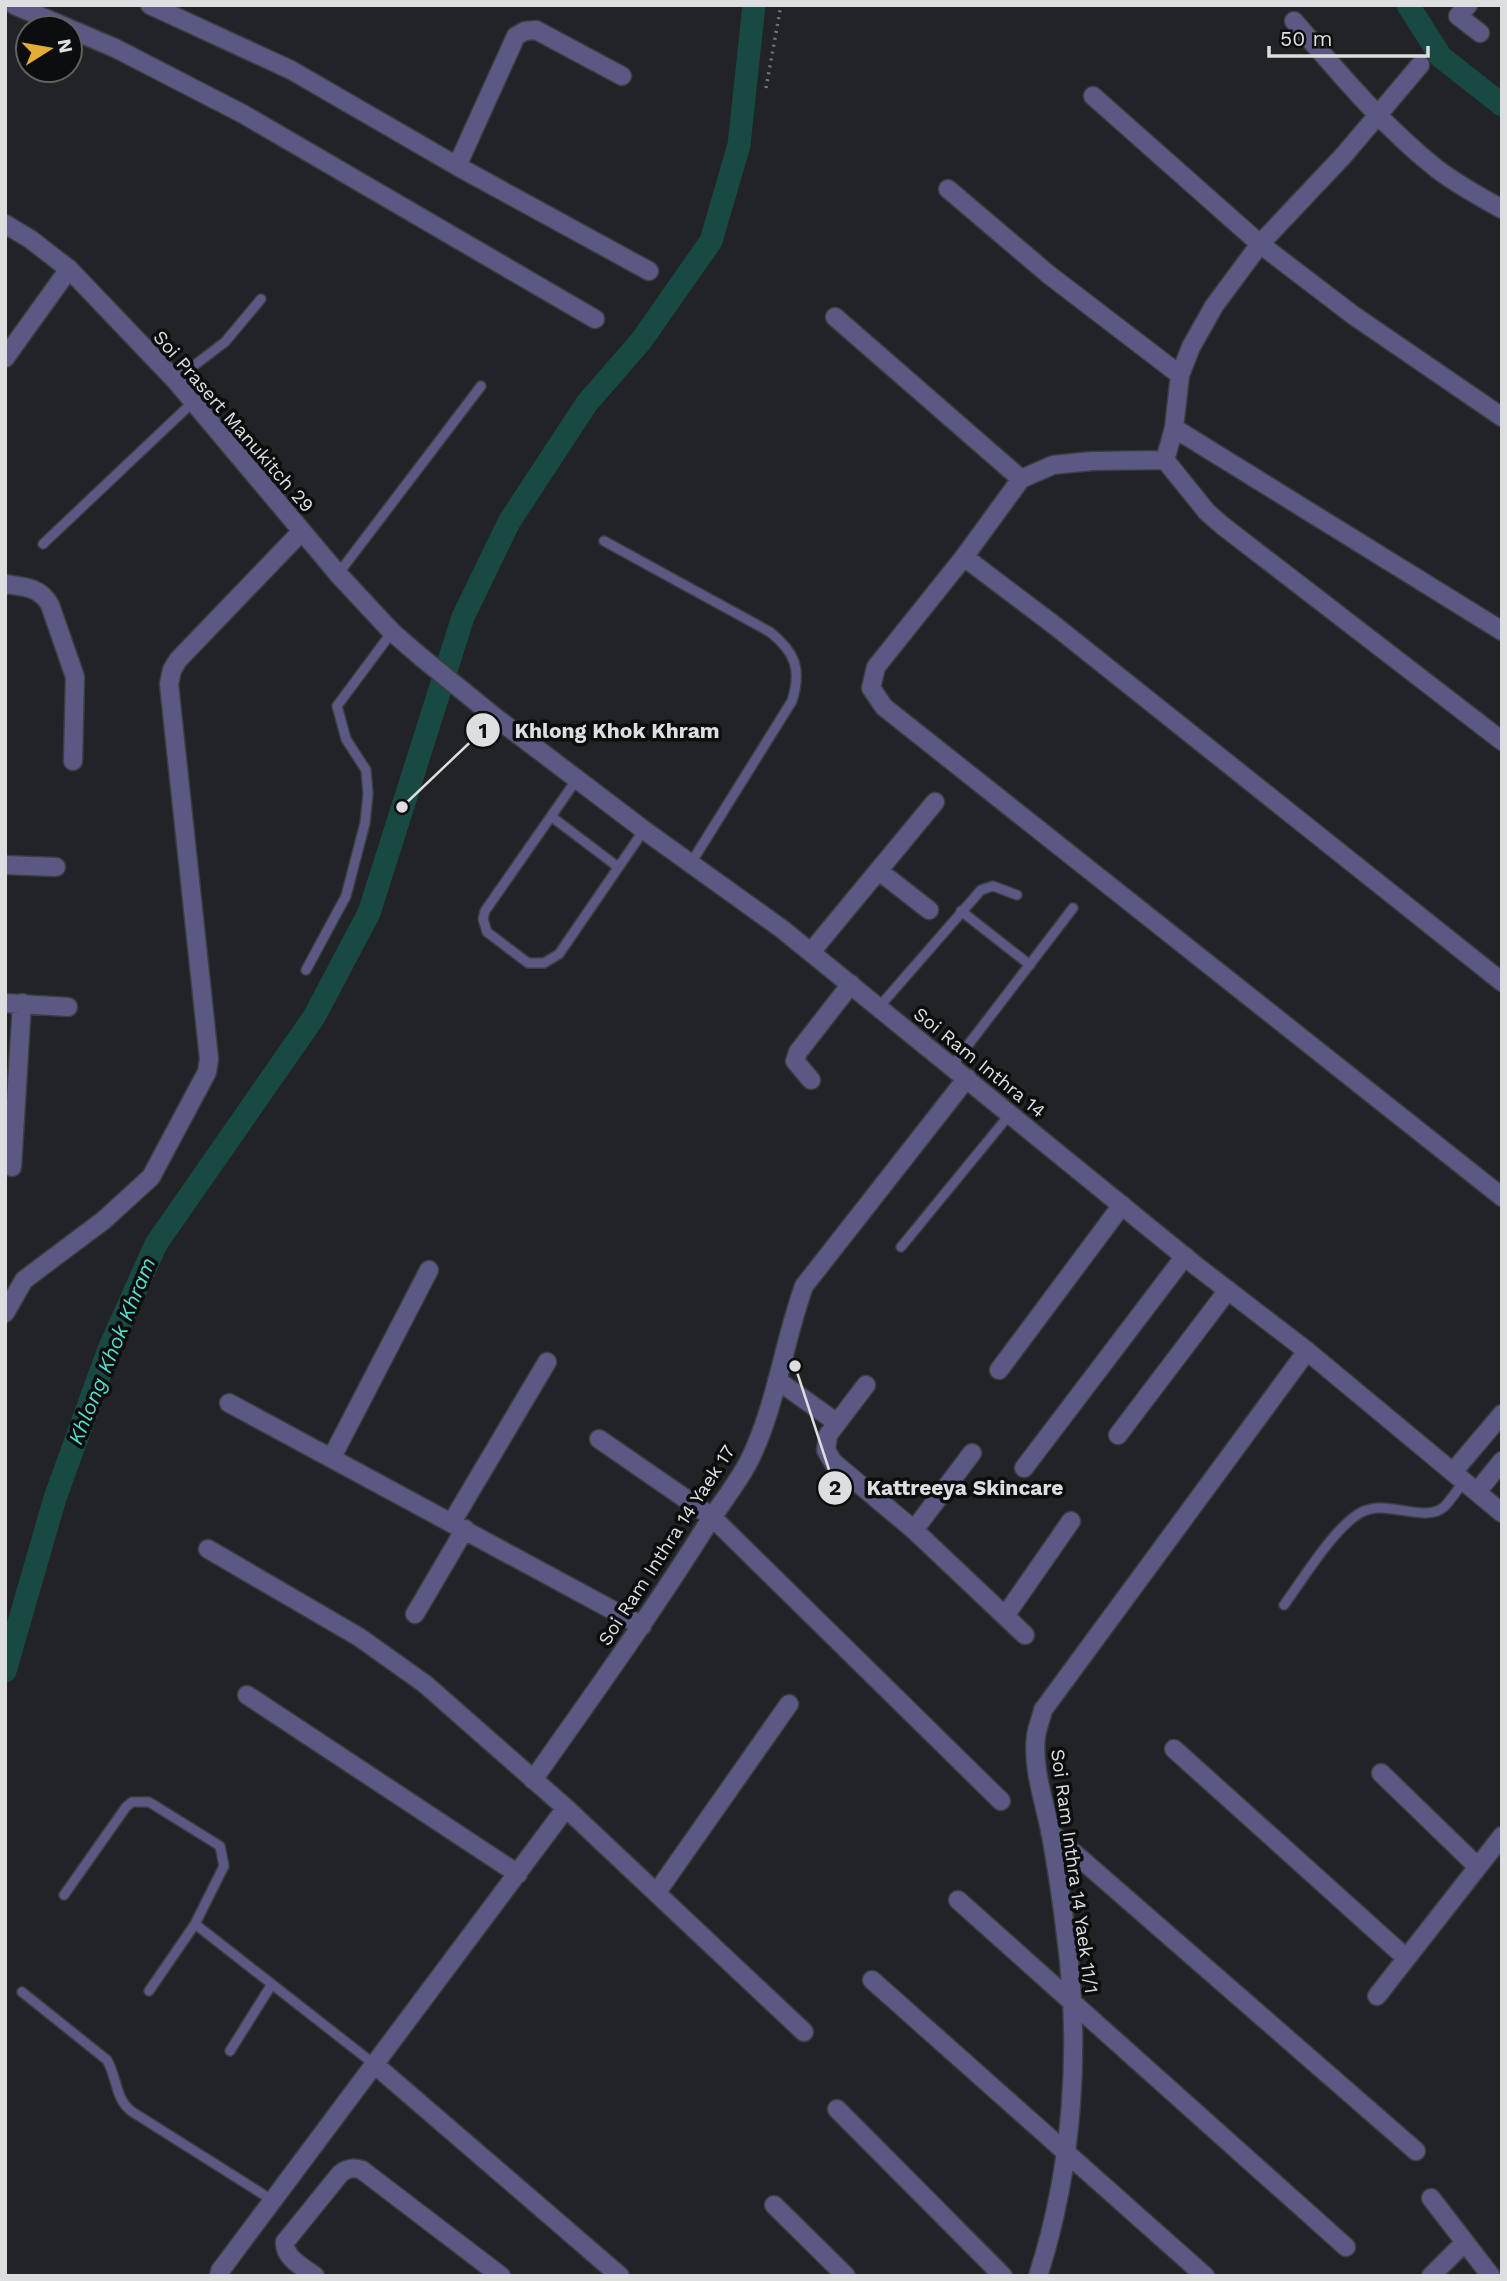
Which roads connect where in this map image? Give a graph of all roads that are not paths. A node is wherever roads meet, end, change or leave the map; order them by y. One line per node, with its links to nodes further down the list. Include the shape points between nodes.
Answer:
1 (14, 5): 4 (street)
2 (150, 5): 12 (street, via 292,70)
3 (1468, 5): 6 (street, via 1458,16)
4 (35, 14)
5 (1294, 21): 11 (street)
6 (1480, 33)
7 (84, 35): 21 (street, via 243,114)
8 (1420, 65): 11 (street)
9 (622, 76): 12 (street, via 536,30 521,33)
10 (1093, 96): 16 (street)
11 (1377, 116): 14 (street, via 1439,170); 16 (street)
12 (457, 166): 18 (street)
13 (948, 190): 23 (street)
14 (1502, 209)
15 (5, 224): 17 (street, Soi Prasert Manukitch 29)
16 (1260, 244): 23 (street, via 1214,306); 27 (street, via 1353,315)
17 (69, 269): 22 (street); 24 (street, Soi Prasert Manukitch 29)
18 (649, 271)
19 (261, 299): 24 (lane, via 225,342)
20 (835, 317): 30 (street)
21 (595, 319)
22 (5, 358)
23 (1180, 375): 28 (street)
24 (175, 380): 26 (street, Soi Prasert Manukitch 29)
25 (481, 386): 35 (lane)
26 (193, 402): 31 (street, Soi Prasert Manukitch 29); 33 (lane)
27 (1502, 417)
28 (1174, 428): 29 (street); 37 (street)
29 (1165, 460): 30 (street, via 1053,465); 40 (street, via 1223,526)
30 (1021, 479): 34 (street)
31 (301, 531): 35 (street, Soi Prasert Manukitch 29); 74 (street, via 178,660 169,684 207,1072 151,1177 104,1220 24,1280)
32 (604, 541): 46 (lane, via 770,632 786,645 794,660 797,683 792,701)
33 (43, 544)
34 (964, 557): 58 (street); 68 (street, via 876,667 871,688 884,707)
35 (338, 574): 38 (street, Soi Prasert Manukitch 29)
36 (5, 584): 41 (street, via 37,589 50,605 75,677)
37 (1502, 631)
38 (392, 632): 39 (street, Soi Prasert Manukitch 29); 57 (lane, via 337,705 346,739 366,770 365,824 346,896)
39 (421, 657): 42 (street, Soi Ram Inthra 14)
40 (1502, 741)
41 (73, 761)
42 (577, 779): 44 (lane); 45 (street, Soi Ram Inthra 14)
43 (935, 802): 50 (street)
44 (552, 817): 49 (lane); 49 (lane, via 488,904 483,919 487,932 528,963 544,963 559,954)
45 (644, 830): 46 (street, Soi Ram Inthra 14); 49 (lane)
46 (691, 863): 55 (street, Soi Ram Inthra 14)
47 (5, 865): 48 (street)
48 (56, 867)
49 (618, 867)
50 (879, 871): 53 (street); 55 (street)
51 (1017, 895): 54 (lane, via 987,887)
52 (1073, 908): 56 (lane)
53 (929, 910)
54 (961, 911): 56 (lane); 62 (lane)
55 (811, 952): 59 (street, Soi Ram Inthra 14)
56 (1030, 965): 63 (lane)
57 (306, 970)
58 (1502, 982)
59 (851, 984): 62 (street, Soi Ram Inthra 14); 65 (street, via 797,1052 795,1061)
60 (14, 1003): 61 (street); 67 (street)
61 (68, 1007)
62 (879, 1007): 63 (street, Soi Ram Inthra 14)
63 (952, 1066): 64 (street, Soi Ram Inthra 14)
64 (967, 1078): 66 (street, Soi Ram Inthra 14); 78 (street, Soi Ram Inthra 14 Yaek 17, via 804,1286)
65 (811, 1080)
66 (1010, 1114): 69 (street, Soi Ram Inthra 14); 70 (lane)
67 (12, 1167)
68 (1502, 1197)
69 (1122, 1205): 71 (street, Soi Ram Inthra 14); 77 (street)
70 (901, 1247)
71 (1185, 1256): 73 (street, Soi Ram Inthra 14); 88 (street)
72 (429, 1270): 86 (street)
73 (1228, 1290): 75 (street, Soi Ram Inthra 14); 83 (street)
74 (5, 1313)
75 (1307, 1350): 89 (street, Soi Ram Inthra 14); 108 (street, Soi Ram Inthra 14 Yaek 11/1, via 1043,1710 1036,1735 1037,1768)
76 (547, 1362): 93 (street)
77 (999, 1370)
78 (777, 1380): 82 (street); 91 (street, Soi Ram Inthra 14 Yaek 17, via 748,1463)
79 (866, 1385): 82 (street)
80 (229, 1402): 86 (street)
81 (1502, 1414): 89 (street)
82 (836, 1422): 94 (street, via 826,1450 833,1462)
83 (1118, 1435)
84 (599, 1439): 91 (street)
85 (972, 1453): 94 (street)
86 (332, 1457): 93 (street)
87 (1502, 1461): 89 (street)
88 (1024, 1468)
89 (1464, 1482): 90 (street, Soi Ram Inthra 14); 96 (lane, via 1436,1511 1387,1507 1362,1512 1344,1525)
90 (1502, 1513)
91 (712, 1517): 99 (street, Soi Ram Inthra 14 Yaek 17); 106 (street)
92 (1071, 1521): 98 (street)
93 (459, 1525): 97 (street); 99 (street)
94 (914, 1530): 98 (street)
95 (208, 1549): 105 (street, via 359,1637 414,1676)
96 (1284, 1605)
97 (415, 1614)
98 (1005, 1616): 100 (street)
99 (642, 1626): 105 (street, Soi Ram Inthra 14 Yaek 17)
100 (1025, 1635)
101 (247, 1695): 111 (street)
102 (789, 1704): 112 (street)
103 (1174, 1749): 116 (street)
104 (1381, 1773): 110 (street)
105 (533, 1780): 107 (street)
106 (1002, 1801)
107 (566, 1808): 111 (street); 112 (street)
108 (1050, 1832): 122 (street, Soi Ram Inthra 14 Yaek 11/1); 127 (street)
109 (1502, 1836): 110 (street)
110 (1478, 1867): 116 (street)
111 (518, 1874): 125 (street)
112 (657, 1892): 123 (street)
113 (64, 1895): 115 (lane, via 126,1808 132,1802 149,1802 220,1846 224,1866)
114 (958, 1900): 122 (street)
115 (195, 1924): 118 (lane); 119 (lane)
116 (1405, 1957): 121 (street)
117 (872, 1980): 128 (street)
118 (272, 1984): 124 (lane); 125 (lane)
119 (149, 1991)
120 (22, 1992): 130 (lane, via 107,2060 123,2105)
121 (1377, 1996)
122 (1072, 2002): 128 (street, Soi Ram Inthra 14 Yaek 11/1); 133 (street)
123 (804, 2032)
124 (230, 2051)
125 (374, 2064): 130 (street); 138 (street)
126 (837, 2109): 140 (street)
127 (1416, 2151)
128 (1067, 2153): 134 (street, Soi Ram Inthra 14 Yaek 11/1); 141 (street)
129 (1430, 2198): 132 (street)
130 (272, 2200): 135 (street)
131 (774, 2205): 139 (street)
132 (1465, 2242): 142 (street); 143 (street)
133 (1346, 2247)
134 (1039, 2273)
135 (222, 2274)
136 (315, 2276): 137 (street, via 289,2256 285,2242 340,2174 356,2168)
137 (501, 2276)
138 (620, 2276)
139 (846, 2276)
140 (1003, 2276)
141 (1205, 2276)
142 (1431, 2276)
143 (1491, 2276)

